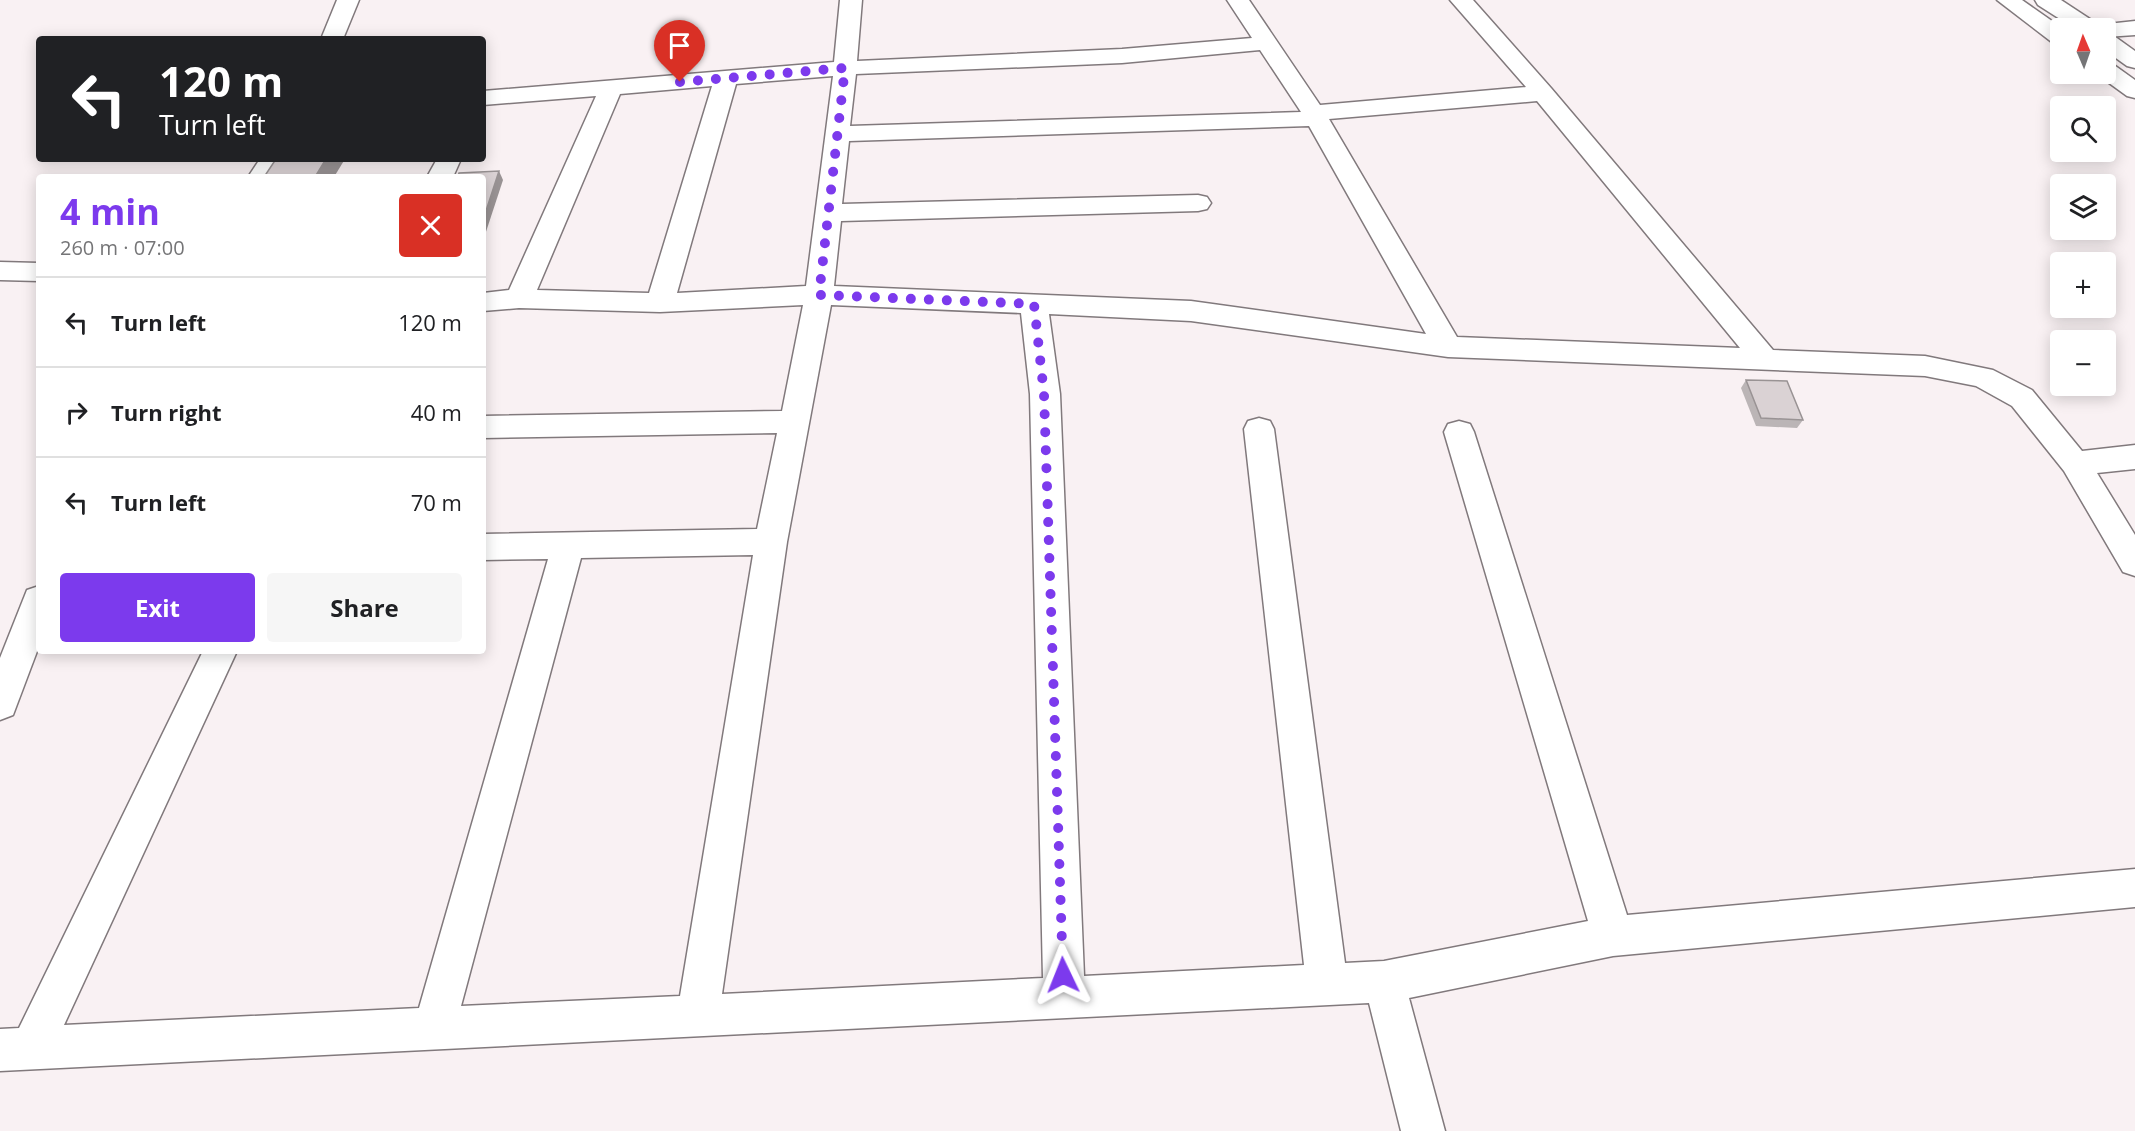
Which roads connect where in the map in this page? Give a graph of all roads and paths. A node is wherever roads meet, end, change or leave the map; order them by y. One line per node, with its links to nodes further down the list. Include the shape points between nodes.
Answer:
1 (348, 0): 11 (main road)
2 (851, 0): 15 (main road)
3 (1238, 0): 12 (main road)
4 (1461, 0): 20 (main road)
5 (2008, 0): 10 (main road)
6 (2046, 0): 7 (main road)
7 (2073, 18)
8 (2135, 28): 9 (main road)
9 (2116, 29)
10 (2050, 30)
11 (333, 36)
12 (1267, 43): 15 (main road, via 1122,56); 22 (main road)
13 (2116, 48): 14 (main road)
14 (2135, 61)
15 (845, 68): 17 (main road); 23 (main road)
16 (2116, 77): 19 (main road)
17 (726, 78): 18 (main road); 31 (main road)
18 (610, 88): 21 (main road); 29 (main road)
19 (2135, 91)
20 (1544, 93): 22 (main road); 34 (main road)
21 (486, 98)
22 (1315, 116): 23 (main road); 33 (main road)
23 (838, 134): 25 (main road)
24 (1198, 203): 25 (main road)
25 (828, 213): 28 (main road)
26 (0, 271): 27 (main road)
27 (36, 272)
28 (819, 295): 31 (main road); 32 (main road); 35 (main road)
29 (519, 299): 30 (main road); 31 (main road)
30 (486, 302)
31 (660, 303)
32 (1034, 304): 33 (main road, via 1191,311); 52 (main road, via 1044,394)
33 (1448, 347): 34 (main road)
34 (1765, 359): 40 (main road, via 1924,366 1983,377 2022,398)
35 (794, 422): 36 (main road); 41 (main road)
36 (486, 427)
37 (1259, 429): 51 (main road)
38 (1459, 432): 49 (main road)
39 (2135, 457): 40 (main road)
40 (2075, 463): 44 (main road)
41 (771, 542): 42 (main road); 53 (main road)
42 (568, 546): 43 (main road); 54 (main road)
43 (486, 547)
44 (2135, 563)
45 (36, 608): 47 (main road)
46 (218, 654): 55 (main road)
47 (0, 704)
48 (2135, 888): 49 (main road)
49 (1613, 936): 50 (main road)
50 (1384, 982): 51 (main road); 56 (main road)
51 (1327, 985): 52 (main road)
52 (1064, 999): 53 (main road)
53 (699, 1017): 54 (main road)
54 (434, 1030): 55 (main road)
55 (16, 1049)
56 (1423, 1131)

